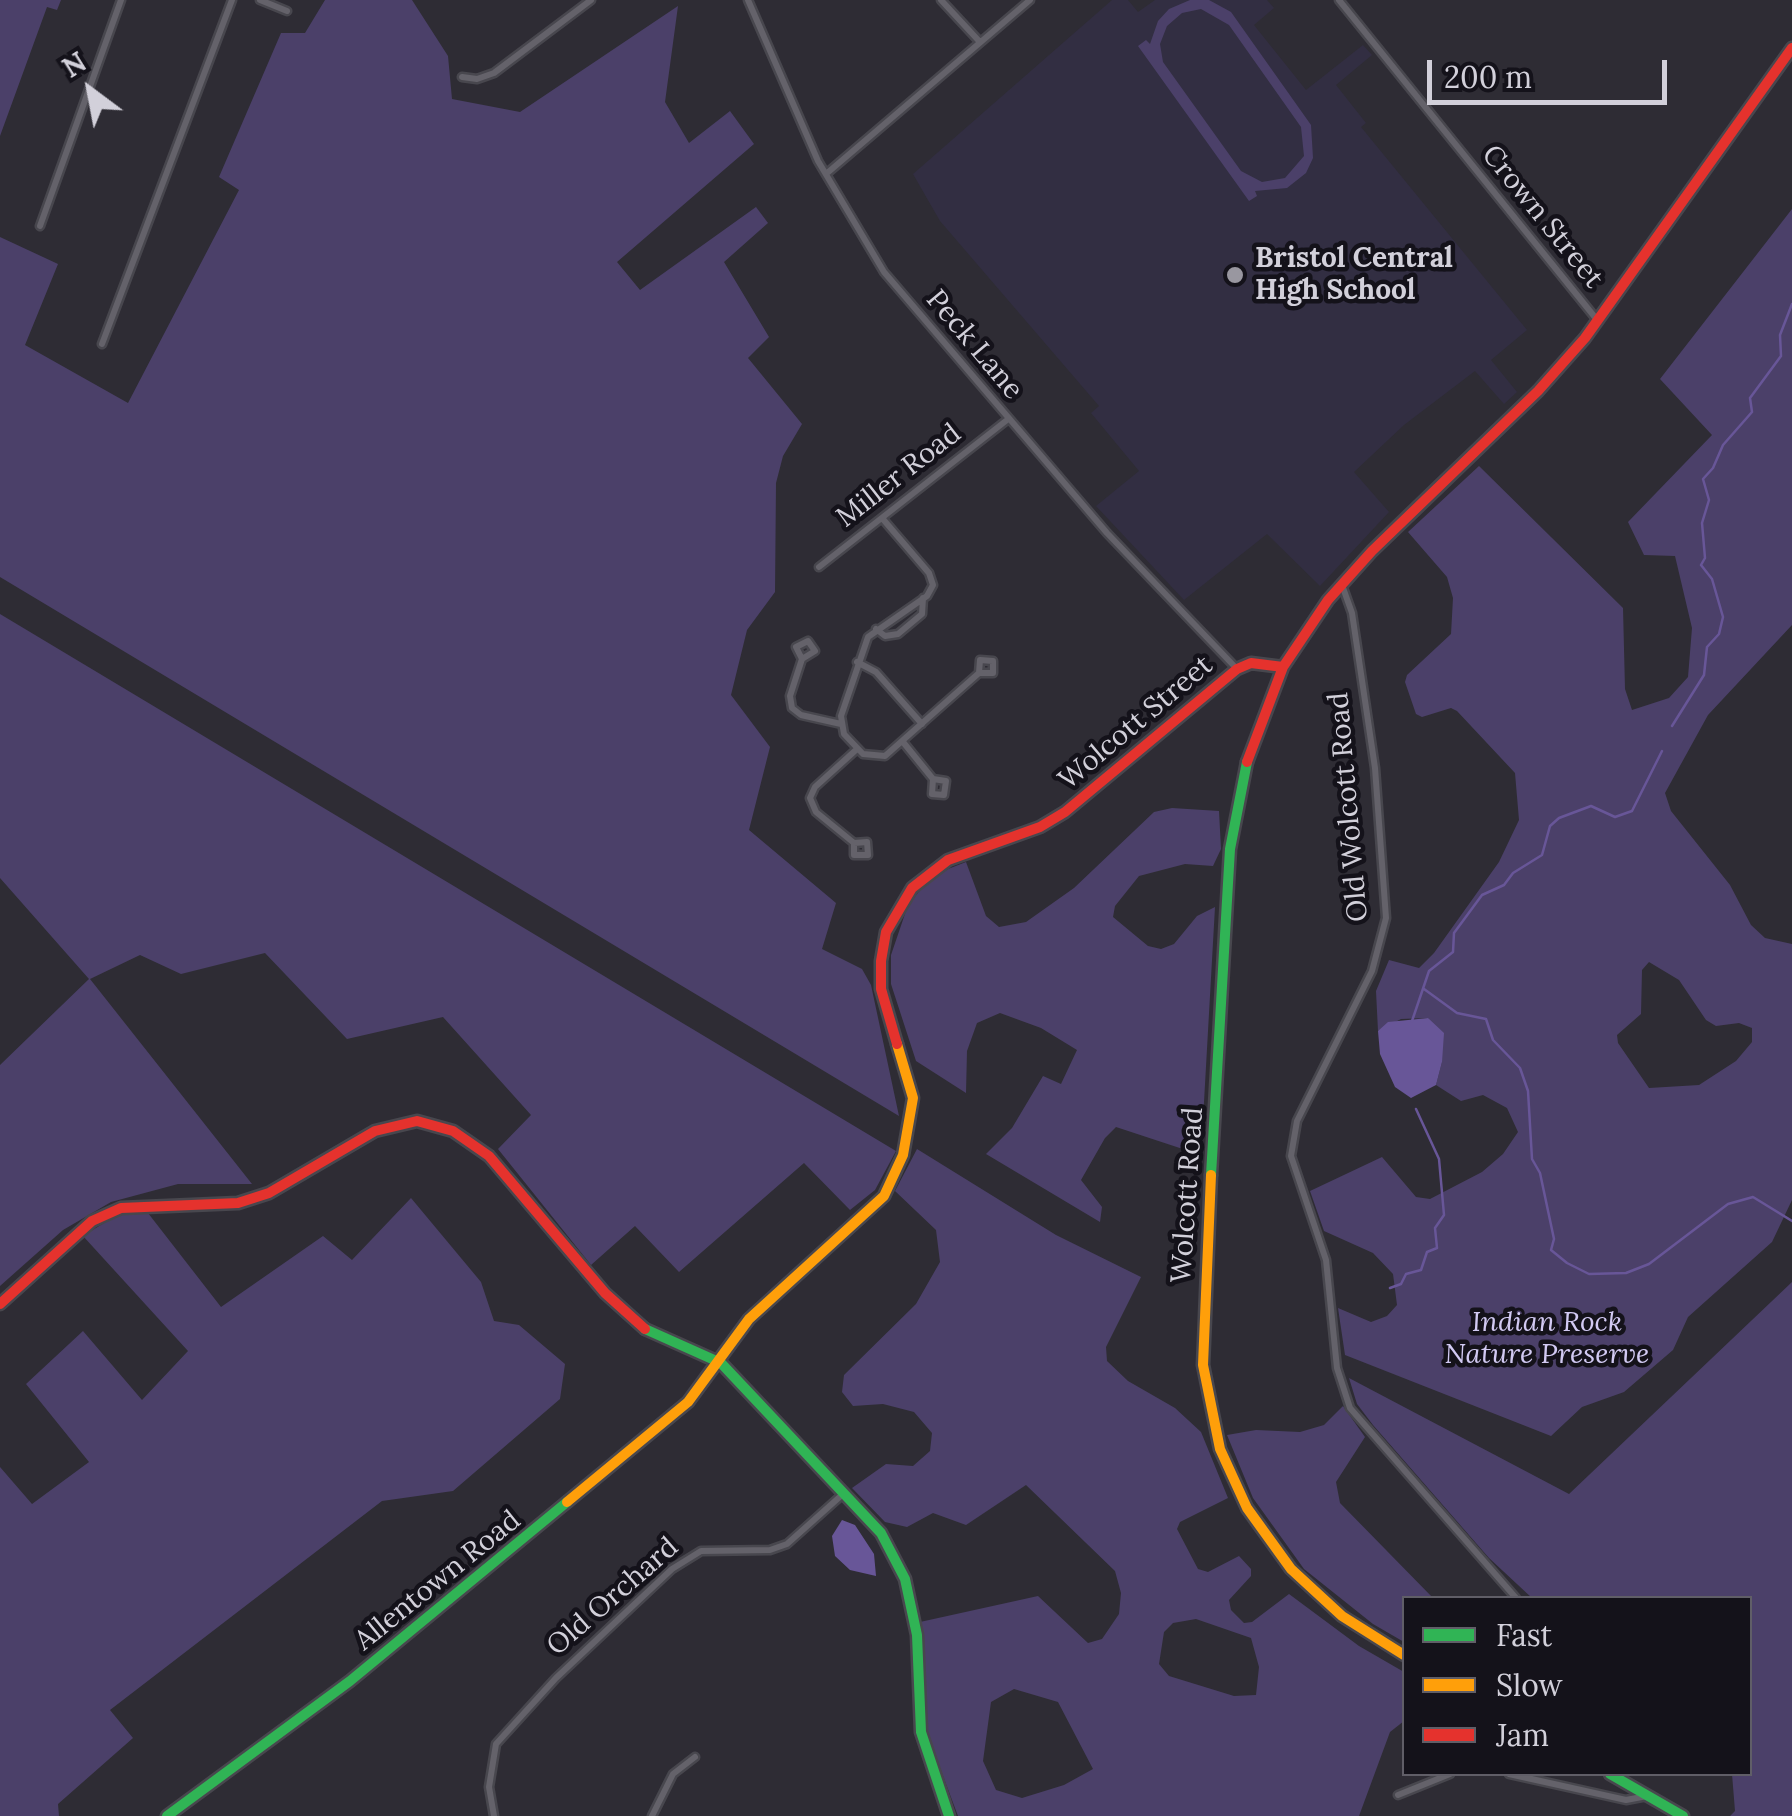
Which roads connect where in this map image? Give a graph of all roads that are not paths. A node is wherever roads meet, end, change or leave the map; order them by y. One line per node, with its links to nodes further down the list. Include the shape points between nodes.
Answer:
1 (121, 0): 14 (street)
2 (232, 0): 16 (street)
3 (260, 0): 9 (street)
4 (591, 0): 12 (street, via 494,73)
5 (748, 0): 13 (street, Peck Lane)
6 (940, 0): 10 (street)
7 (1030, 0): 10 (street)
8 (1339, 0): 15 (street, Crown Street)
9 (286, 11)
10 (979, 41): 13 (street)
11 (1792, 48): 15 (main road)
12 (462, 78)
13 (825, 174): 17 (street, Peck Lane, via 884,272)
14 (40, 226)
15 (1598, 321): 20 (main road, via 1538,391)
16 (102, 344)
17 (1007, 420): 18 (street, Miller Road); 26 (street, Peck Lane)
18 (882, 518): 19 (street, Miller Road); 21 (street, via 931,575 933,588)
19 (818, 567)
20 (1342, 584): 25 (main road); 37 (street, Old Wolcott Road, via 1375,768 1386,918 1372,971 1297,1121 1291,1156 1326,1260 1337,1368 1350,1408)
21 (923, 598): 22 (street); 22 (street, via 920,616 898,634)
22 (876, 629): 24 (street)
23 (802, 659): 28 (street, via 792,708)
24 (857, 662): 28 (street); 29 (street, via 876,672)
25 (1284, 667): 26 (main road, Wolcott Street); 38 (main road, Wolcott Road, via 1249,751 1230,849 1204,1381 1220,1450 1261,1530 1316,1594)
26 (1237, 669): 35 (main road, Wolcott Street, via 1064,812 948,860 912,888 886,932 880,961 912,1098 903,1155 884,1196 750,1319)
27 (978, 673): 29 (street)
28 (840, 724): 31 (street)
29 (922, 724): 30 (street)
30 (902, 742): 31 (street, via 878,758); 32 (street)
31 (857, 750): 33 (street, via 810,798 816,812)
32 (933, 779)
33 (854, 842)
34 (0, 1304): 35 (main road, via 92,1220 122,1208 238,1203 375,1130 417,1121 453,1131 488,1156 605,1293 646,1330)
35 (721, 1363): 36 (main road); 45 (main road, Allentown Road, via 688,1402 561,1510 336,1692)
36 (843, 1494): 46 (street, Old Orchard, via 787,1544 701,1551 672,1568 496,1744 489,1787); 48 (main road, via 881,1534 906,1579 917,1635 921,1732)
37 (1514, 1596)
38 (1402, 1654)
39 (695, 1757): 47 (street, via 673,1774)
40 (1445, 1776): 43 (street)
41 (1518, 1776): 44 (street, via 1626,1800)
42 (1613, 1776): 44 (main road)
43 (1398, 1796)
44 (1648, 1796): 49 (main road)
45 (167, 1816)
46 (494, 1816)
47 (652, 1816)
48 (949, 1816)
49 (1682, 1816)

